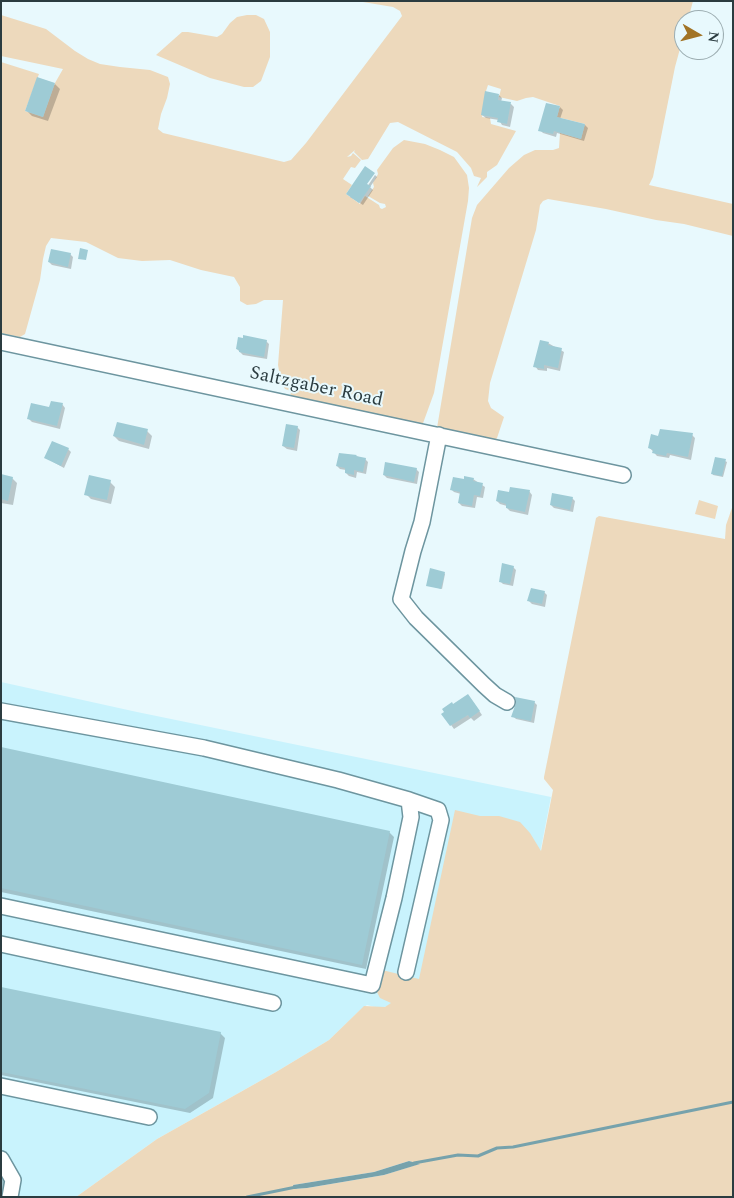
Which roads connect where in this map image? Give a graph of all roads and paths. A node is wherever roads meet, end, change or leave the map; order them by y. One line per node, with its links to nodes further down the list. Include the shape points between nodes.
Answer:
1 (1, 342): 2 (street, Saltzgaber Road)
2 (440, 435): 3 (street, Saltzgaber Road); 4 (street, via 422,522 401,599 495,696)
3 (623, 475)
4 (507, 702)
5 (1, 711): 6 (street, via 204,748)
6 (409, 800): 7 (street, via 411,817 372,985); 9 (street, via 438,810 441,820)
7 (1, 906)
8 (1, 944): 10 (street)
9 (406, 972)
10 (273, 1002)
11 (1, 1086): 12 (street)
12 (149, 1117)
13 (1, 1159): 14 (street, via 13,1180)
14 (10, 1197)

